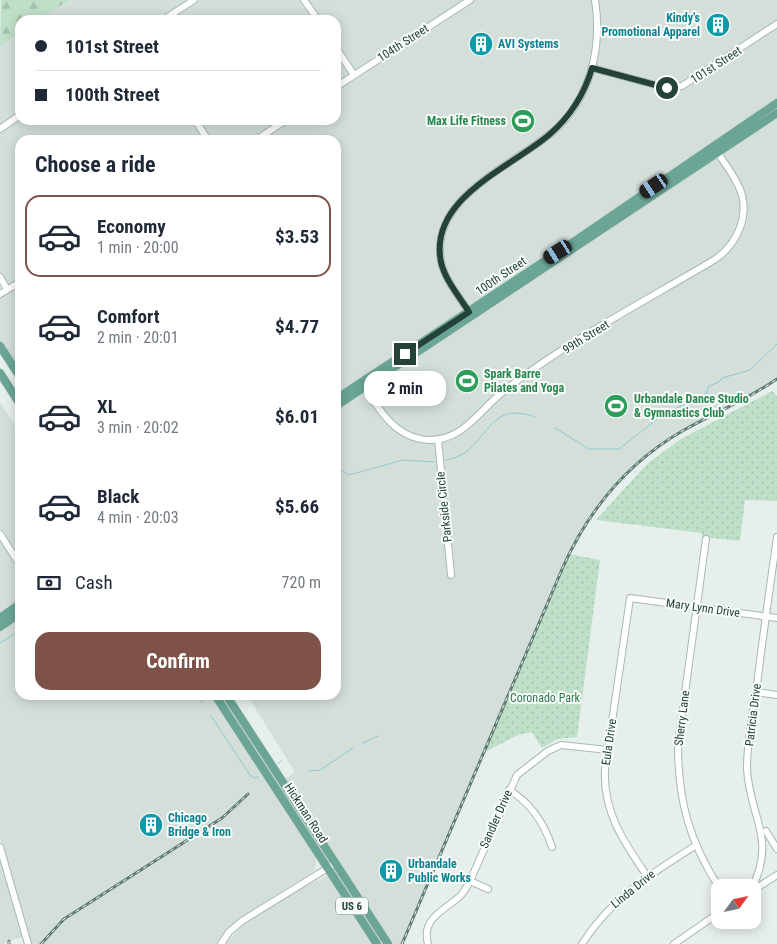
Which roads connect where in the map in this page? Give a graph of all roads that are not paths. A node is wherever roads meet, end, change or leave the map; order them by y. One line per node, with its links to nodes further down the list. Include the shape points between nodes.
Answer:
1 (194, 0): 5 (street)
2 (304, 0): 6 (street)
3 (470, 0): 10 (street, 104th Street)
4 (595, 0): 9 (street, via 598,28)
5 (171, 15)
6 (314, 15)
7 (777, 24): 9 (street, 101st Street, via 690,83 674,88)
8 (341, 56): 10 (street)
9 (592, 68): 23 (street, via 578,100 562,123 475,186 447,222 441,237 441,261 446,276)
10 (354, 75): 11 (street, 104th Street)
11 (341, 84)
12 (777, 103): 18 (main road, 100th Street)
13 (777, 113): 18 (main road, 100th Street)
14 (15, 118): 16 (street)
15 (278, 125): 17 (street)
16 (0, 129)
17 (264, 135)
18 (715, 149): 23 (main road, 100th Street); 31 (street, 99th Street, via 738,185 744,206 741,227 728,250 515,383 460,432)
19 (0, 277): 21 (street)
20 (15, 285): 21 (street)
21 (8, 289): 22 (street)
22 (0, 294)
23 (471, 314): 27 (main road, 100th Street)
24 (0, 346): 25 (main road)
25 (15, 369)
26 (0, 373): 28 (main road)
27 (363, 385): 29 (main road, 100th Street); 30 (main road, 100th Street); 31 (street, 99th Street, via 385,417 399,430 420,439)
28 (15, 396)
29 (341, 396)
30 (341, 402)
31 (438, 439): 37 (street, Parkside Circle)
32 (0, 534): 36 (street)
33 (777, 537): 35 (street, Patricia Drive)
34 (706, 539): 39 (street, Sherry Lane)
35 (776, 548): 41 (street, Patricia Drive)
36 (15, 557)
37 (451, 575)
38 (630, 598): 39 (street, Mary Lynn Drive); 50 (street, Eula Drive)
39 (697, 607): 41 (street, Mary Lynn Drive); 53 (street, Sherry Lane, via 678,754 681,798)
40 (15, 608): 43 (main road)
41 (766, 616): 44 (street, Mary Lynn Drive); 46 (street, Patricia Drive)
42 (15, 617): 45 (main road)
43 (0, 618)
44 (777, 618)
45 (0, 628)
46 (756, 692): 47 (street); 52 (street, Patricia Drive, via 748,768 751,795)
47 (777, 694)
48 (218, 700): 57 (main road, Hickman Road / US 6)
49 (229, 700): 57 (main road, Hickman Road / US 6)
50 (608, 750): 51 (street, Sandler Drive, via 569,745 554,747 517,776); 59 (street, Eula Drive, via 605,781 610,814 619,835)
51 (509, 790): 55 (street, via 530,806 548,833); 62 (street, Sandler Drive)
52 (764, 827): 56 (street); 61 (street, Patricia Drive, via 764,864)
53 (695, 846): 59 (street, Linda Drive); 60 (street, Sherry Lane)
54 (0, 847): 66 (street)
55 (552, 847)
56 (777, 849)
57 (332, 866): 67 (street, via 242,921); 68 (main road, Hickman Road / US 6); 69 (main road, Hickman Road / US 6)
58 (777, 875): 63 (street)
59 (647, 876): 71 (street, Linda Drive, via 608,909)
60 (714, 879)
61 (757, 879)
62 (470, 881): 64 (street); 70 (street, Sandler Drive, via 457,898 441,908 430,921)
63 (761, 885)
64 (488, 889)
65 (711, 918): 72 (street)
66 (28, 944)
67 (221, 944)
68 (377, 944)
69 (388, 944)
70 (428, 944)
71 (582, 944)
72 (674, 944)

